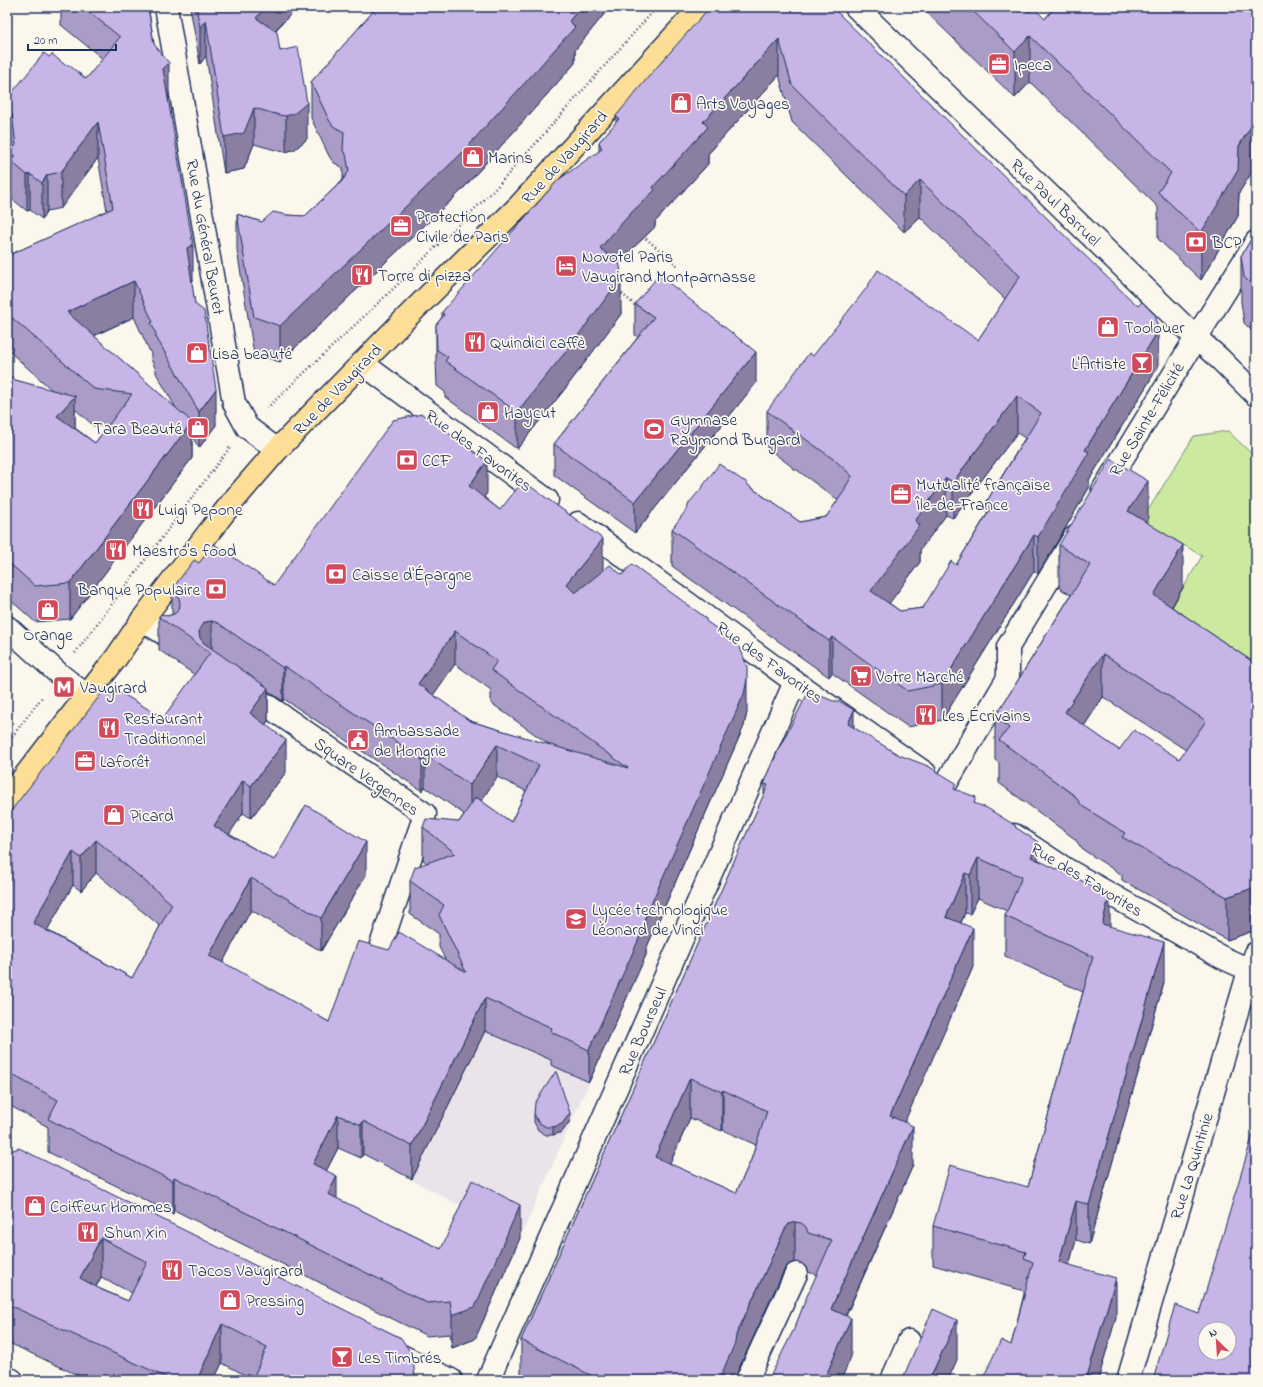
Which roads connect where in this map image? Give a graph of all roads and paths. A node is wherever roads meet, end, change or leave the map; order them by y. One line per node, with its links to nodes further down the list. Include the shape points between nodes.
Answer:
1 (166, 7): 15 (street, Rue du Général Beuret, via 234,403 247,427)
2 (656, 7): 13 (path, Rue de Vaugirard, via 495,189)
3 (701, 7): 11 (main road, Rue de Vaugirard, via 520,205)
4 (856, 7): 10 (street, Rue Paul Barruel)
5 (643, 236): 7 (path)
6 (1256, 242): 10 (street, Rue Sainte-Félicité)
7 (678, 266)
8 (616, 289): 9 (path)
9 (638, 308)
10 (1196, 338): 12 (street, Rue Paul Barruel); 27 (street, Rue Sainte-Félicité, via 1008,648 1008,678)
11 (362, 363): 15 (main road, Rue de Vaugirard); 22 (street, Rue des Favorites)
12 (1256, 395)
13 (262, 412)
14 (233, 443): 19 (path)
15 (277, 450): 16 (main road, Rue de Vaugirard, via 233,501)
16 (142, 620): 18 (street); 25 (main road, Rue de Vaugirard)
17 (7, 627): 25 (street)
18 (168, 636)
19 (71, 658)
20 (224, 675): 31 (street, Square Vergennes, via 425,814)
21 (7, 680): 23 (path)
22 (796, 682): 27 (street, Rue des Favorites); 39 (street, Rue Bourseul)
23 (13, 685)
24 (44, 694): 26 (path)
25 (87, 696): 28 (main road, Rue de Vaugirard)
26 (7, 742)
27 (944, 787): 29 (street, Rue des Favorites)
28 (7, 799)
29 (963, 800)
30 (1001, 826): 32 (street, Rue des Favorites, via 1064,868 1221,957)
31 (378, 954)
32 (1254, 966): 42 (street, Rue La Quintinie)
33 (796, 1274): 40 (street)
34 (369, 1340): 36 (street)
35 (909, 1341): 41 (street)
36 (440, 1377)
37 (7, 1378): 38 (street)
38 (12, 1380)
39 (488, 1380)
40 (747, 1380)
41 (892, 1380)
42 (1128, 1380)

